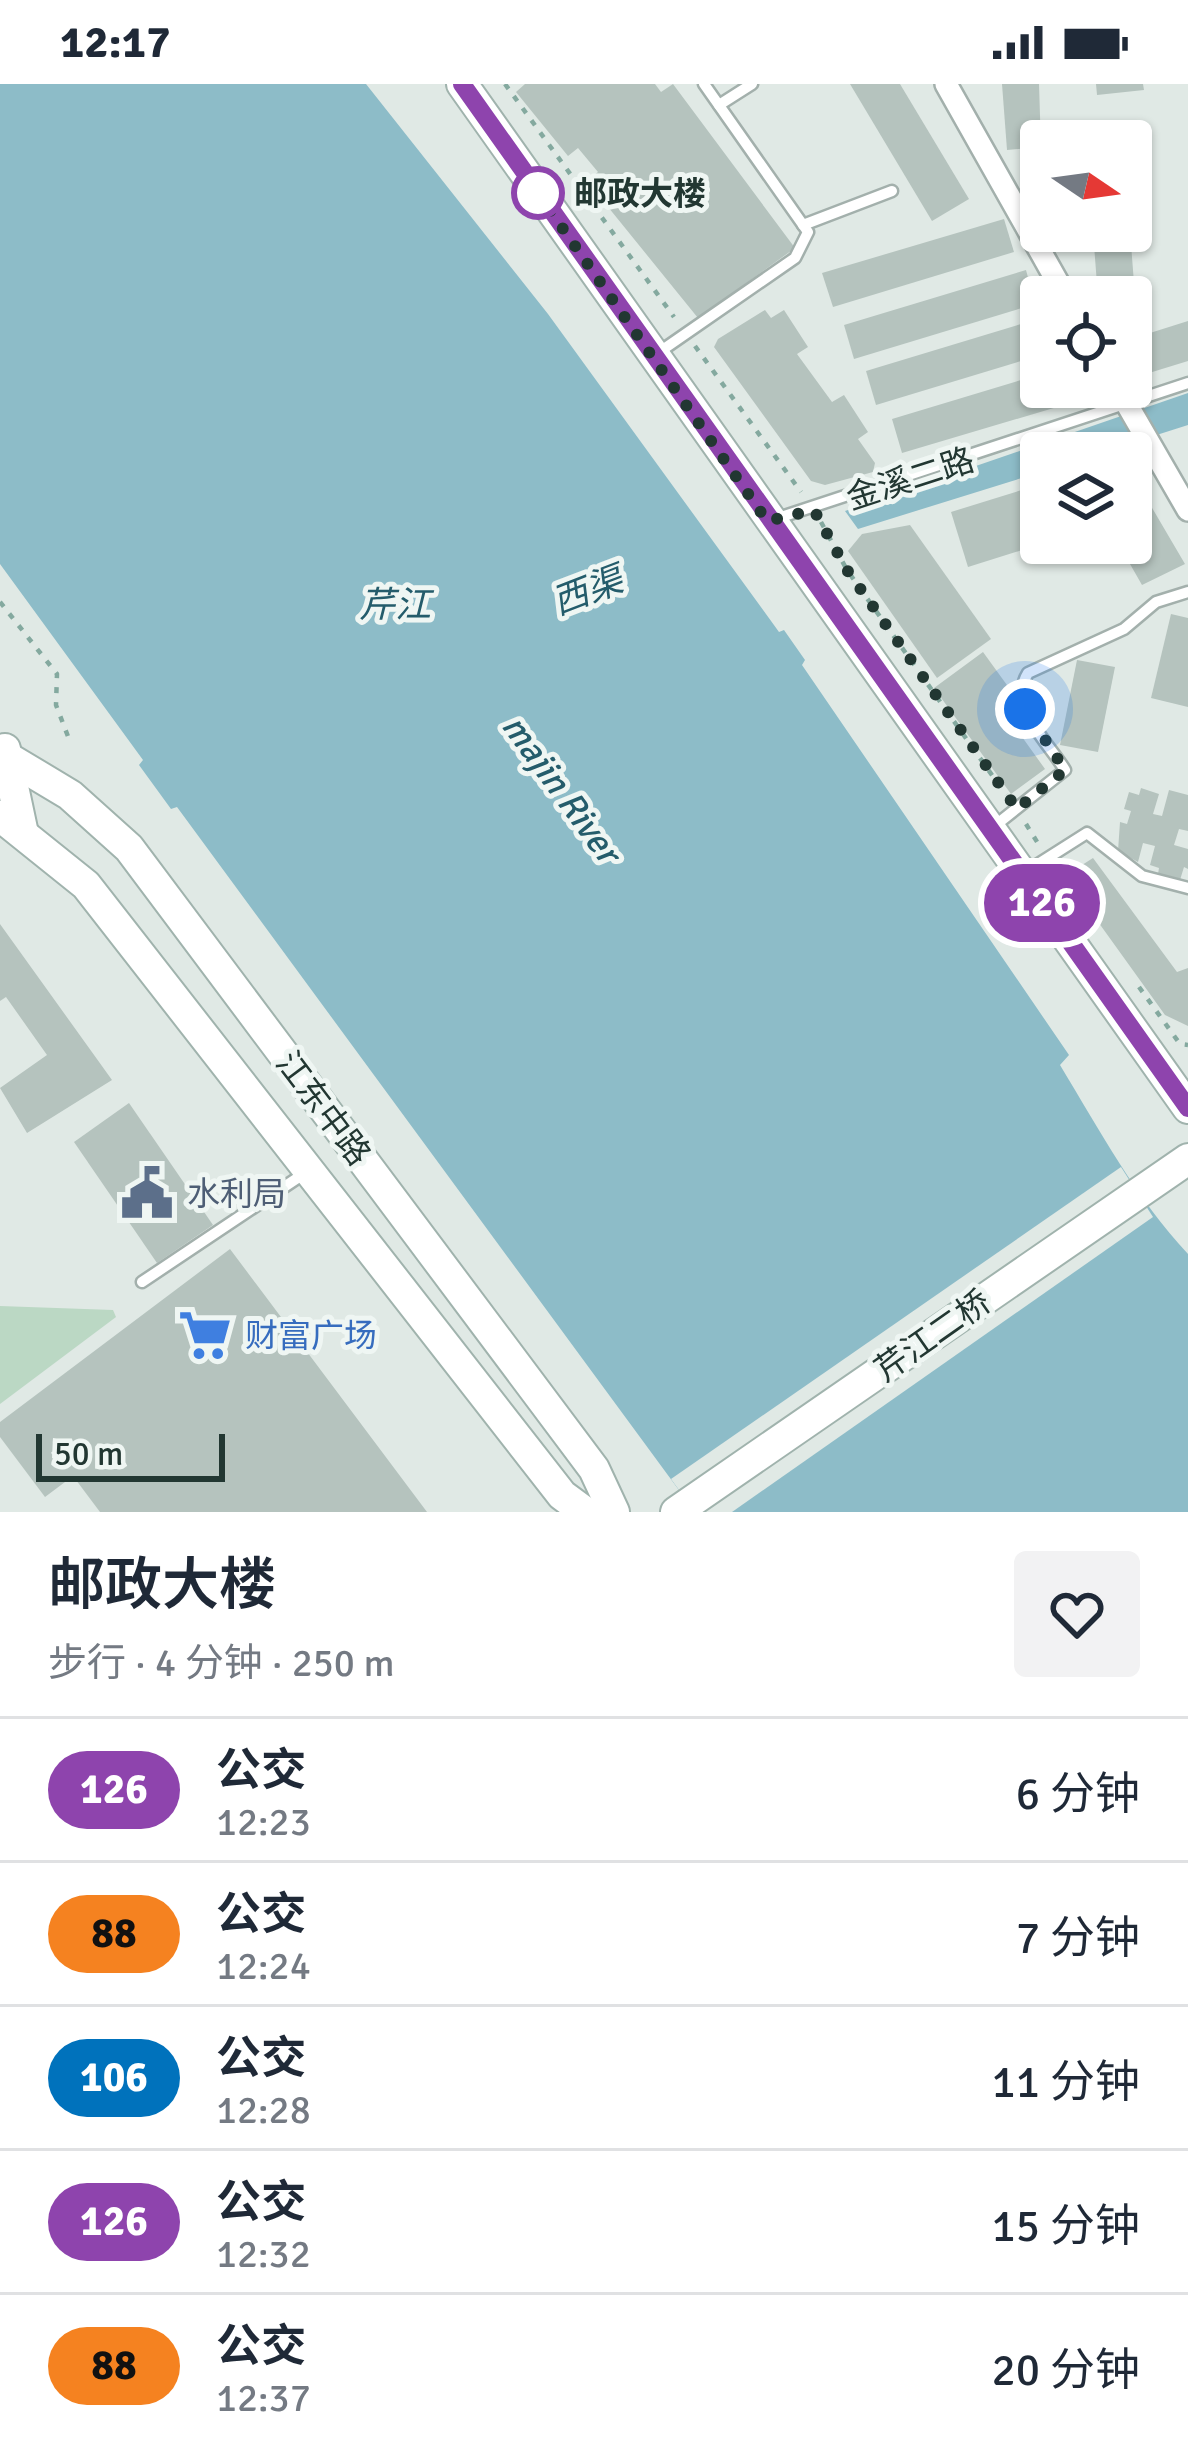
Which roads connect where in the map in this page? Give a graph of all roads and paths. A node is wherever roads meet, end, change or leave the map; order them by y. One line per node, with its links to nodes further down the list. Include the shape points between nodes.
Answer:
1 (462, 84): 11 (main road)
2 (505, 84): 10 (path)
3 (704, 84): 6 (lane)
4 (752, 84): 6 (lane)
5 (946, 84): 9 (street)
6 (719, 105): 8 (lane)
7 (892, 191): 8 (lane)
8 (803, 225): 10 (lane, via 808,232 795,259)
9 (1054, 276)
10 (687, 334): 11 (lane); 16 (path)
11 (652, 357): 18 (main road)
12 (1188, 383): 13 (lane, 金溪二路)
13 (1152, 390)
14 (1090, 408): 16 (lane, 金溪二路)
15 (1129, 408): 17 (street)
16 (814, 510): 18 (lane, 金溪二路); 23 (path, via 847,570)
17 (1188, 510)
18 (767, 521): 25 (main road)
19 (1188, 592): 23 (lane, via 1028,673 1025,709 1065,770)
20 (0, 602): 21 (path, via 57,674 56,705)
21 (69, 739)
22 (3, 750): 24 (main road); 35 (main road, 江东中路, via 129,848 594,1469)
23 (1017, 809): 25 (lane); 26 (path)
24 (11, 822): 32 (main road, 江东中路, via 86,884)
25 (989, 830): 26 (main road)
26 (1034, 866): 27 (lane, via 1087,833 1142,876); 30 (main road)
27 (1188, 888)
28 (1126, 969): 29 (path)
29 (1188, 1045)
30 (1188, 1108)
31 (1188, 1159): 36 (main road, 芹江二桥)
32 (311, 1169): 33 (lane); 34 (main road, 江东中路, via 562,1495)
33 (142, 1282)
34 (585, 1512)
35 (614, 1512)
36 (676, 1512)

